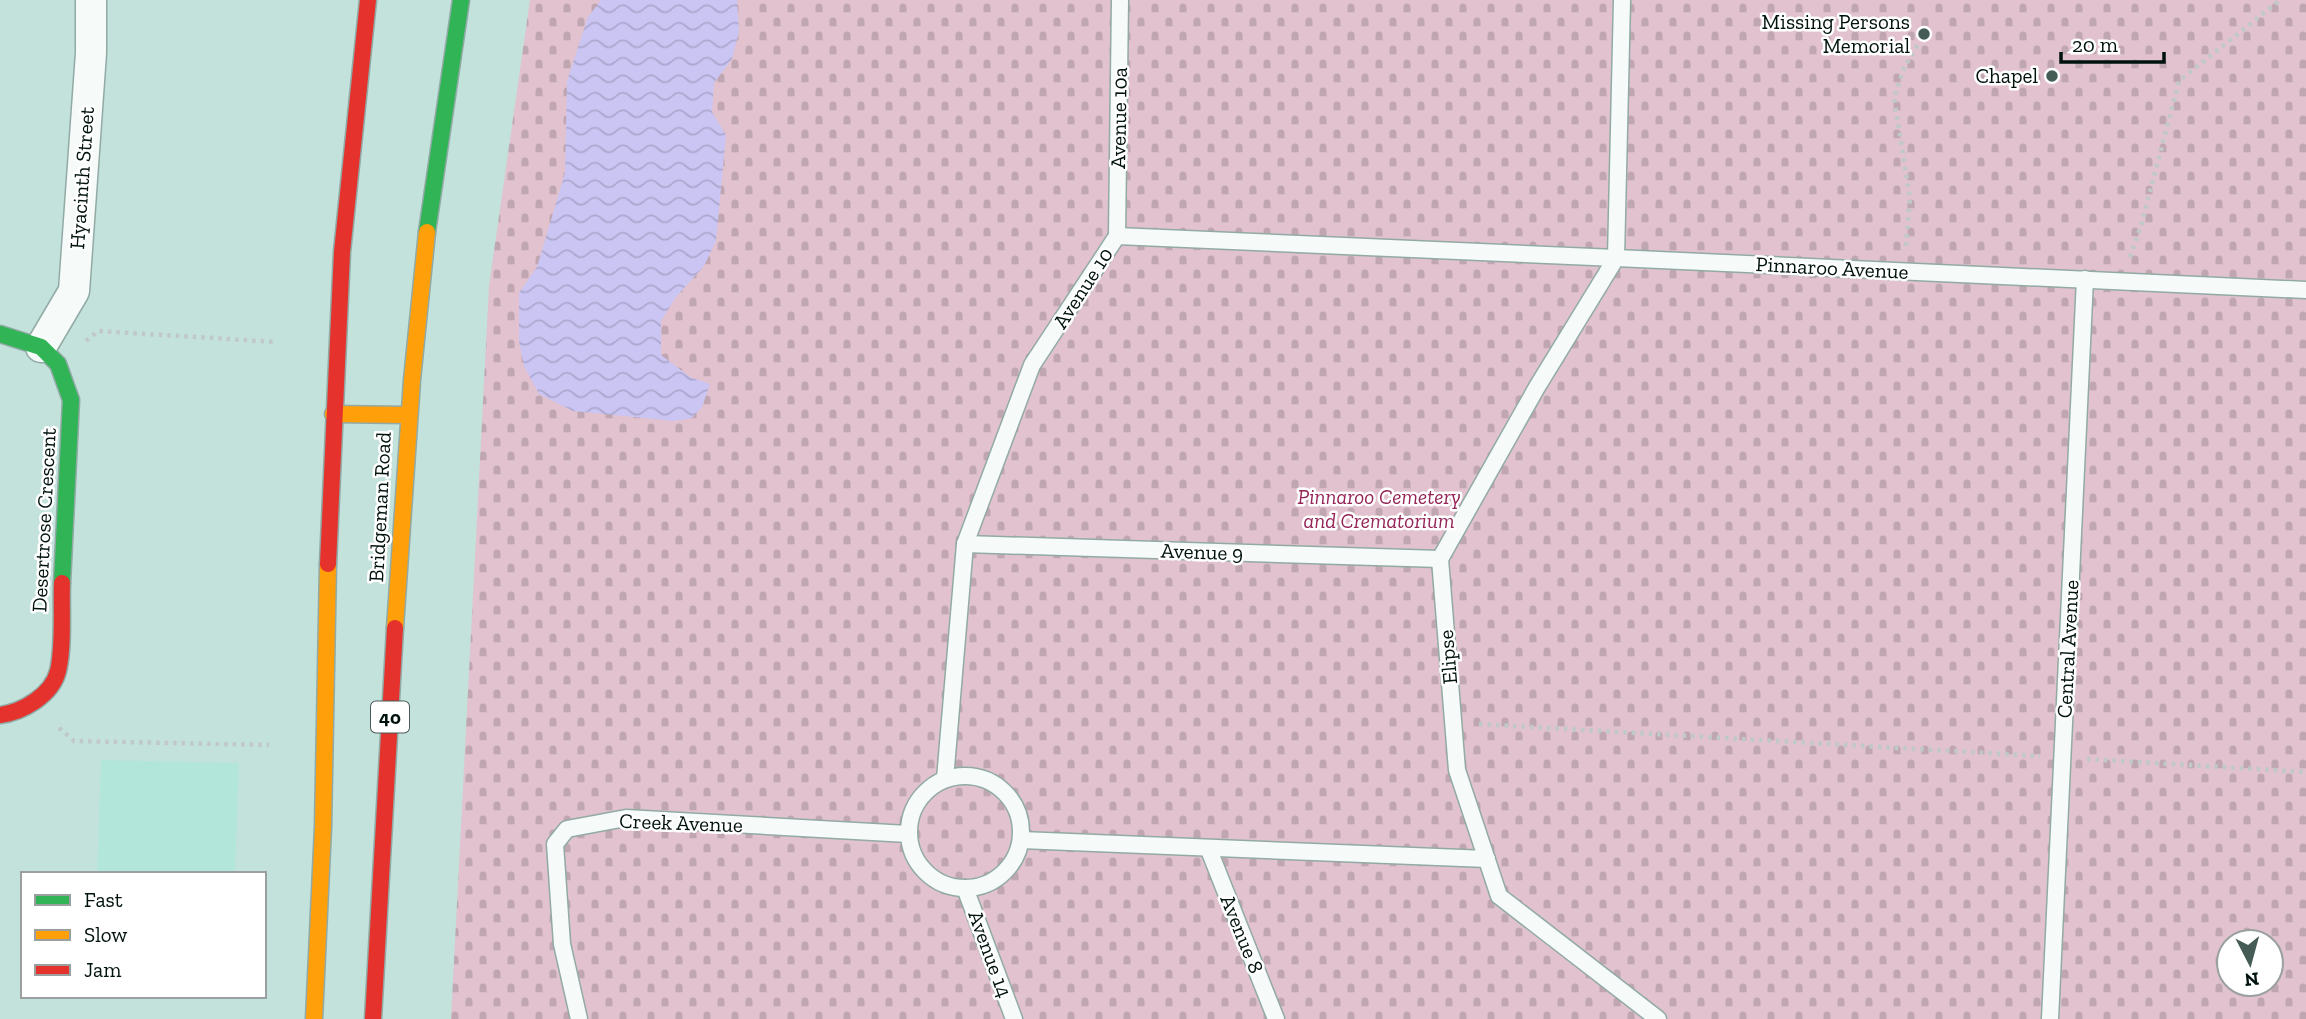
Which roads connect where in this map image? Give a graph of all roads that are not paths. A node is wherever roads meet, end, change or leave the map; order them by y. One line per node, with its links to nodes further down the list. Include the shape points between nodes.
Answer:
1 (91, 0): 11 (street, Hyacinth Street, via 92,53 74,291)
2 (368, 0): 12 (main road, via 346,195)
3 (461, 0): 13 (main road, Bridgeman Road / 40, via 432,187)
4 (1120, 0): 6 (lane, Avenue 10a)
5 (1622, 0): 7 (lane)
6 (1117, 236): 7 (lane, Avenue 10); 14 (lane, Avenue 10, via 1032,365)
7 (1616, 258): 8 (lane, Pinnaroo Avenue); 15 (lane)
8 (2085, 279): 9 (lane, Pinnaroo Avenue); 29 (lane, Central Avenue)
9 (2306, 290)
10 (0, 334): 11 (main road)
11 (49, 356): 16 (main road, Desertrose Crescent, via 71,400 58,672 33,704 15,714)
12 (333, 414): 13 (main road); 23 (main road, via 325,804)
13 (407, 415): 24 (main road, Bridgeman Road / 40)
14 (965, 544): 15 (lane, Avenue 9); 17 (lane, Avenue 10)
15 (1440, 559): 21 (lane, Elipse, via 1457,770)
16 (0, 715)
17 (945, 779): 18 (lane, via 928,789 916,804); 19 (lane, via 964,776 999,788 1013,802)
18 (908, 834): 22 (lane, via 912,853 923,870 938,882); 25 (lane, Creek Avenue, via 626,818 567,829 555,844 562,944)
19 (1021, 839): 20 (lane); 22 (lane, via 1002,875 985,885)
20 (1209, 850): 21 (lane); 27 (lane, Avenue 8)
21 (1487, 859): 28 (lane, Elipse, via 1499,896)
22 (965, 888): 26 (lane, Avenue 14)
23 (314, 1019)
24 (373, 1019)
25 (579, 1019)
26 (1014, 1019)
27 (1276, 1019)
28 (1658, 1019)
29 (2050, 1019)

